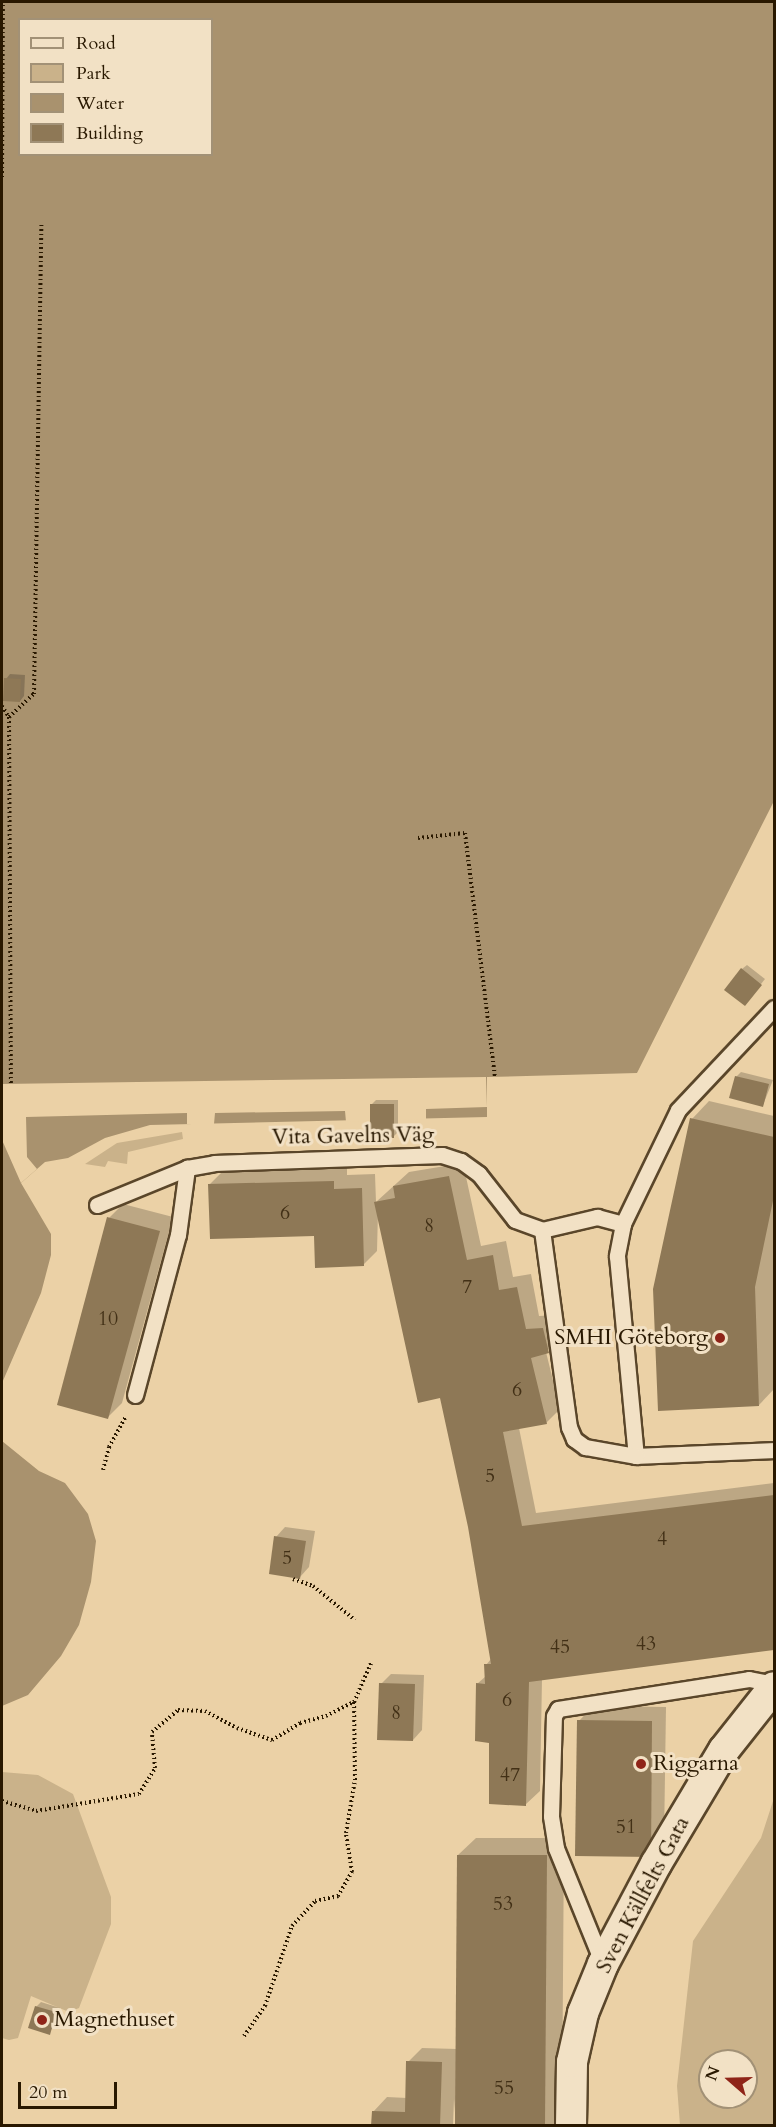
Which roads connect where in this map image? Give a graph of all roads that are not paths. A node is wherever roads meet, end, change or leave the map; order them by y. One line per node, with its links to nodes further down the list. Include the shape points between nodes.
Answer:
1 (774, 1008): 4 (lane, via 678,1110)
2 (187, 1168): 3 (lane, Vita Gavelns Väg); 5 (lane, Vita Gavelns Väg, via 214,1163 442,1155 461,1161 479,1174 515,1220); 6 (lane, via 178,1235)
3 (97, 1205)
4 (623, 1224): 5 (lane, via 597,1217); 8 (lane, via 617,1256)
5 (542, 1230): 8 (lane, via 569,1427 574,1439 585,1447)
6 (135, 1395)
7 (774, 1450): 8 (lane)
8 (636, 1456)
9 (774, 1686): 10 (street, Sven Källfelts Gata, via 724,1749); 10 (lane, via 748,1679 558,1708 554,1716 551,1816 556,1848)
10 (603, 1964): 11 (street, Sven Källfelts Gata, via 583,2013 572,2062)
11 (571, 2126)

